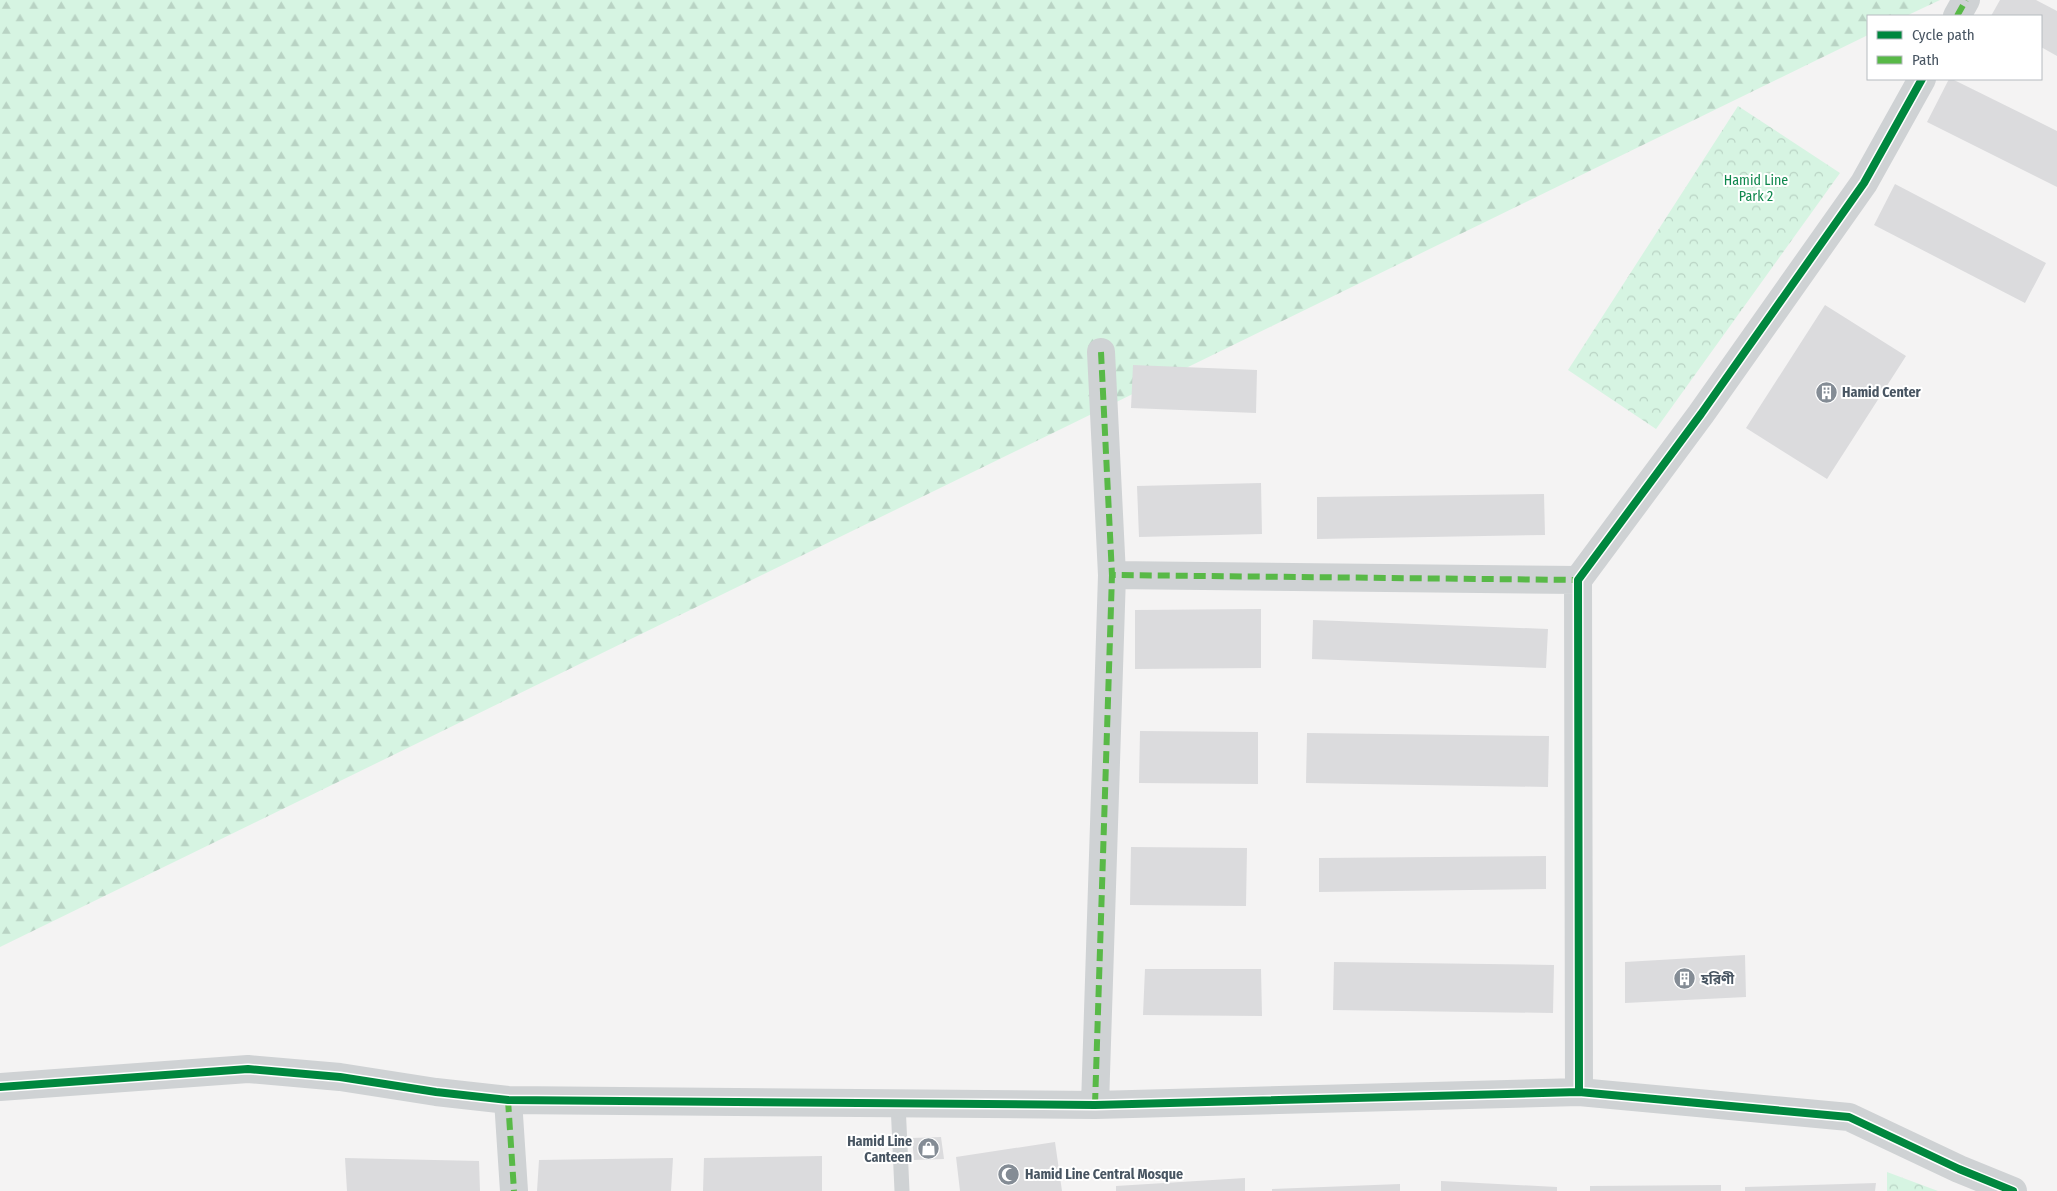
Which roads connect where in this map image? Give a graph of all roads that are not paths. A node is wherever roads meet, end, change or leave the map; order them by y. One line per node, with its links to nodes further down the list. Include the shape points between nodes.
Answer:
1 (1966, 0): 2 (street)
2 (1958, 15)
3 (1921, 80): 6 (street, via 1864,183 1701,414)
4 (1102, 352): 5 (street)
5 (1112, 575): 6 (street); 11 (street)
6 (1578, 580): 8 (street)
7 (0, 1087): 9 (street, via 248,1069 340,1077)
8 (1579, 1092): 11 (street); 14 (street, via 1849,1117)
9 (508, 1100): 10 (street); 12 (street)
10 (898, 1103): 11 (street); 13 (lane)
11 (1095, 1105)
12 (514, 1191)
13 (902, 1191)
14 (2013, 1191)

